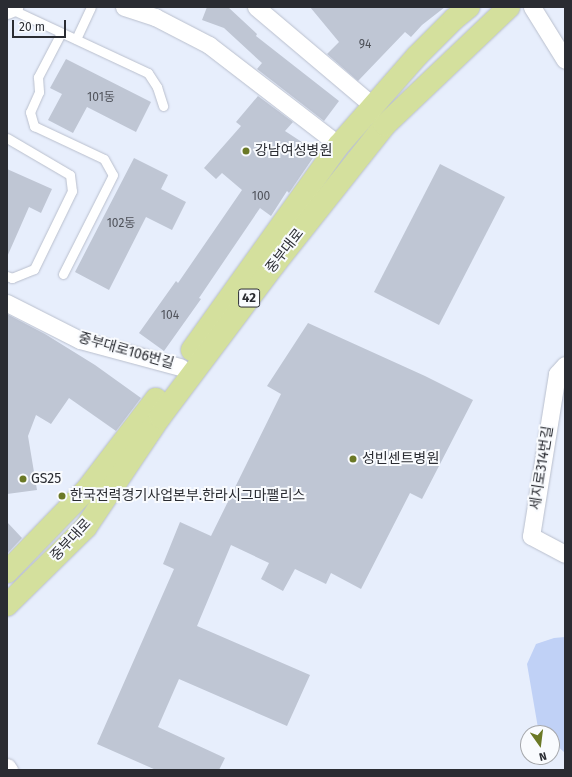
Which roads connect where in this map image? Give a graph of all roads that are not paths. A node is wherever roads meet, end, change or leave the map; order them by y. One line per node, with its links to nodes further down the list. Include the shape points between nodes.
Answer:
1 (91, 7): 9 (lane)
2 (124, 7): 14 (street, via 155,17 209,45)
3 (256, 7): 12 (street)
4 (469, 7): 12 (main road, 중부대로 / 42, via 433,40)
5 (509, 7): 22 (main road, 중부대로 / 42, via 385,124 274,265 160,418 86,527)
6 (532, 7): 10 (street)
7 (11, 9): 8 (lane)
8 (61, 32): 9 (lane); 15 (lane, via 38,77 39,92 30,112 34,126 104,159 113,175)
9 (76, 39): 11 (lane, via 148,73 157,87)
10 (565, 60)
11 (163, 106)
12 (373, 106): 14 (main road, 중부대로 / 42)
13 (7, 138): 16 (lane, via 70,174 72,191 34,269 12,278)
14 (338, 145): 19 (main road, 중부대로 / 42)
15 (63, 274)
16 (7, 276)
17 (7, 303): 19 (street, 중부대로106번길, via 80,340)
18 (565, 365): 20 (street, 세지로314번길, via 557,374 531,536)
19 (180, 367): 21 (main road, 중부대로 / 42, via 88,488)
20 (565, 554)
21 (7, 572)
22 (7, 605)
23 (7, 767): 24 (street)
24 (9, 770)

